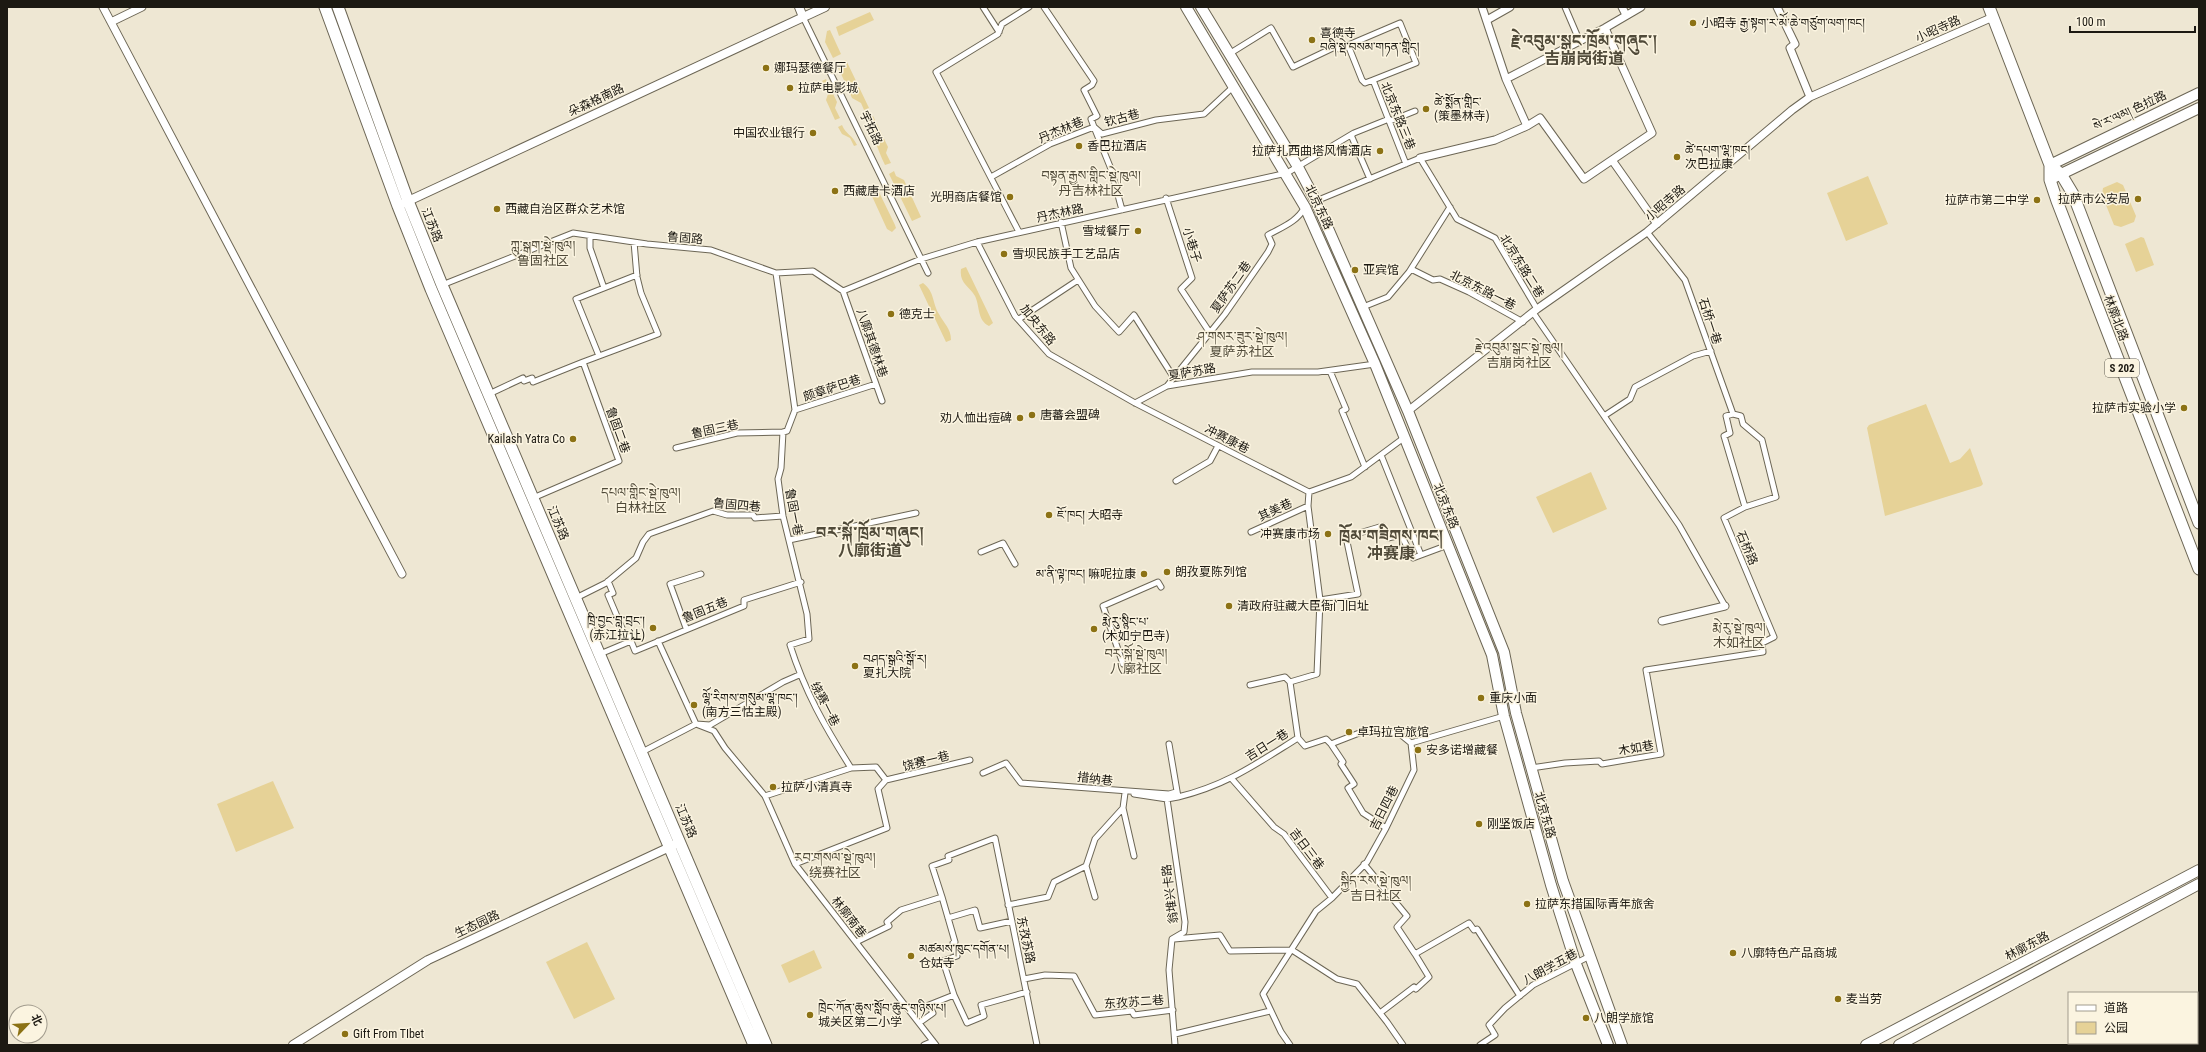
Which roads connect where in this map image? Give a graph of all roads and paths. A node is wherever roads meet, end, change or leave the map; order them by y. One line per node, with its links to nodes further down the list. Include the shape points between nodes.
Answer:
1 (103, 7): 22 (street)
2 (142, 7): 22 (street)
3 (325, 7): 52 (main road, 江苏路)
4 (338, 7): 50 (main road, 江苏路)
5 (799, 7): 20 (street, 宇拓路)
6 (825, 7): 20 (street, 朵森格南路)
7 (983, 7): 24 (street)
8 (1029, 7): 24 (street, via 1002,24)
9 (1044, 7): 37 (street, 丹杰林巷, via 1094,81 1084,90 1097,116 1091,119)
10 (1186, 7): 30 (main road, 北京东路)
11 (1201, 7): 27 (main road, 北京东路)
12 (1482, 7): 21 (street)
13 (1510, 7): 21 (street)
14 (1565, 7): 25 (street)
15 (1622, 7): 19 (street)
16 (1641, 7): 19 (street)
17 (1777, 7): 32 (street, via 1795,44 1790,48)
18 (1991, 12): 32 (street, 小昭寺路); 42 (main road, 林廓北路 / S 202)
19 (1626, 14): 23 (street)
20 (804, 17): 50 (street, 朵森格南路); 63 (street, 宇拓路)
21 (1487, 20): 29 (street)
22 (111, 22): 113 (street)
23 (1605, 28): 25 (street); 40 (street, via 1652,133)
24 (999, 32): 46 (street, via 936,72)
25 (1580, 42): 29 (street)
26 (1348, 45): 27 (street, via 1339,49 1337,46 1293,67 1271,28); 28 (street, 北京东路三巷, via 1362,80 1365,83); 28 (street, via 1400,23 1416,63)
27 (1229, 54): 43 (main road, 北京东路)
28 (1373, 80): 35 (street, 北京东路三巷)
29 (1506, 80): 36 (street)
30 (1234, 86): 37 (street, 钦古巷, via 1204,114 1156,120 1102,134); 44 (main road, 北京东路)
31 (2199, 93): 42 (main road, སེ་ར་ལམ། 色拉路, via 2072,152)
32 (1810, 97): 57 (street, 小昭寺路)
33 (2199, 108): 45 (main road)
34 (1415, 111): 35 (street, 丹杰林路)
35 (1389, 120): 38 (street, 丹杰林路); 41 (street, 北京东路三巷)
36 (1527, 126): 39 (street, via 1495,140); 40 (street, via 1540,118 1584,179)
37 (1094, 127): 46 (street, 丹杰林巷, via 1050,144); 55 (street, 钦古巷, via 1111,169)
38 (1351, 135): 43 (street, 丹杰林路); 47 (street)
39 (1420, 158): 41 (street, 北京东路三巷); 54 (street, 北京东路二巷)
40 (1612, 160): 57 (street)
41 (1406, 164): 47 (street, 北京东路三巷)
42 (2050, 165): 45 (main road, 林廓北路 / S 202); 48 (main road, 林廓北路 / S 202)
43 (1298, 167): 44 (street, 丹杰林路); 51 (main road, 北京东路)
44 (1287, 173): 49 (street, 丹杰林路); 53 (main road, 北京东路)
45 (2061, 174): 48 (main road); 105 (main road, 林廓北路 / S 202, via 2073,194)
46 (991, 177): 58 (street)
47 (1370, 179): 51 (street, 北京东路三巷)
48 (2050, 180): 112 (main road, 林廓北路 / S 202)
49 (1166, 198): 55 (street, 丹杰林路); 76 (street, 小巷子, via 1192,278 1181,290)
50 (408, 201): 52 (street, 朵森格南路); 69 (main road, 江苏路)
51 (1316, 201): 72 (main road, 北京东路)
52 (398, 206): 153 (main road, 江苏路, via 431,289)
53 (1305, 207): 76 (street, 夏萨苏二巷, via 1295,221 1268,235 1272,244 1268,252); 80 (main road, 北京东路)
54 (1450, 207): 64 (street); 73 (street, 北京东路二巷, via 1458,219 1495,238)
55 (1122, 210): 56 (street, 丹杰林路)
56 (1062, 222): 58 (street, 丹杰林路); 68 (street, via 1071,268)
57 (1657, 224): 59 (street, 小昭寺路)
58 (1019, 232): 62 (street, 丹杰林路)
59 (1647, 232): 73 (street, 小昭寺路); 77 (street, 石桥一巷, via 1686,280)
60 (590, 236): 61 (street, 鲁固路); 69 (street, 鲁固路, via 573,233); 70 (street, via 590,248)
61 (634, 242): 66 (street, 鲁固路, via 711,250); 67 (street)
62 (977, 242): 63 (street, 丹杰林路); 74 (street, 加央东路)
63 (921, 259): 65 (street, 宇拓路); 71 (street)
64 (1411, 269): 72 (street, via 1388,297); 75 (street, 北京东路一巷, via 1433,280 1440,279 1469,292)
65 (928, 272)
66 (776, 273): 71 (street, 鲁固路, via 813,271); 88 (street, 鲁固一巷)
67 (637, 275): 70 (street); 78 (street, via 641,293 658,334)
68 (1078, 280): 74 (street); 82 (street, via 1095,306 1119,332 1134,315)
69 (442, 285): 85 (main road, 江苏路)
70 (604, 288): 78 (street, via 576,299)
71 (844, 291): 83 (street, 八廓其德林巷)
72 (1363, 307): 89 (main road, 北京东路)
73 (1535, 312): 75 (street, 小昭寺路); 91 (street)
74 (1019, 319): 87 (street, 加央东路, via 1049,354)
75 (1523, 322): 89 (street, 小昭寺路)
76 (1210, 333): 82 (street, 夏萨苏二巷)
77 (1711, 351): 90 (street); 91 (street, 石桥一巷, via 1693,356 1635,387 1630,399)
78 (598, 354): 79 (street)
79 (584, 362): 85 (street, via 533,382 532,378 524,381 523,378); 100 (street, 鲁固二巷, via 619,461)
80 (1375, 364): 81 (street, 夏萨苏路); 93 (main road, 北京东路)
81 (1330, 370): 84 (street, 夏萨苏路, via 1252,372); 97 (street, via 1346,409 1342,411)
82 (1174, 378): 84 (street, 夏萨苏二巷)
83 (876, 384): 86 (street, 八廓其德林巷); 88 (street, 颇章萨巴巷)
84 (1167, 386): 87 (street, 夏萨苏路)
85 (489, 394): 100 (main road, 江苏路)
86 (882, 401)
87 (1135, 403): 94 (street, 冲赛康巷)
88 (794, 410): 92 (street, 鲁固一巷, via 787,431)
89 (1408, 411): 141 (main road, 北京东路, via 1504,652 1516,713)
90 (1733, 414): 102 (street, via 1726,416 1730,433 1724,436); 102 (street, via 1740,416 1743,424 1762,440 1776,497)
91 (1604, 416): 120 (street, via 1679,525)
92 (783, 432): 95 (street, 鲁固三巷, via 737,433); 104 (street, 鲁固一巷, via 782,468 778,479)
93 (1405, 437): 96 (street); 108 (main road, 北京东路)
94 (1218, 446): 98 (street, via 1210,461); 99 (street, 冲赛康巷)
95 (676, 448)
96 (1381, 455): 97 (street); 110 (street)
97 (1365, 467): 99 (street, via 1351,477)
98 (1176, 481)
99 (1309, 492): 101 (street)
100 (533, 498): 118 (main road, 江苏路)
101 (1308, 506): 106 (street, 其美巷); 119 (street)
102 (1745, 508): 128 (street, 石桥路, via 1724,518 1774,637 1762,643 1763,652)
103 (916, 513): 107 (street)
104 (783, 516): 107 (street, 鲁固一巷); 115 (street, 鲁固四巷, via 755,518 752,515 727,515 713,511 649,534 636,558)
105 (2199, 523)
106 (1251, 532)
107 (789, 540): 116 (street, 鲁固一巷)
108 (1448, 545): 110 (street); 132 (main road, 北京东路, via 1492,655)
109 (981, 552): 111 (street, via 1003,543)
110 (1421, 555): 119 (street, via 1413,558 1401,535 1388,538 1383,526 1346,537 1358,594)
111 (1015, 564)
112 (2199, 569)
113 (402, 574)
114 (701, 574): 122 (street, via 670,584)
115 (608, 581): 118 (street, 鲁固四巷); 124 (street, via 613,593 608,595)
116 (801, 582): 122 (street, 鲁固五巷, via 744,600 744,606); 125 (street, 鲁固一巷, via 809,639)
117 (1160, 588): 127 (street, via 1158,582 1103,606)
118 (576, 598): 126 (main road, 江苏路)
119 (1320, 600): 130 (street, via 1317,674)
120 (1725, 606): 121 (street)
121 (1662, 621)
122 (686, 628): 123 (street, 鲁固五巷)
123 (658, 640): 124 (street, 鲁固五巷, via 635,651); 133 (street)
124 (631, 641): 126 (street)
125 (790, 645): 129 (street, 绕赛一巷)
126 (600, 654): 138 (main road, 江苏路)
127 (1123, 664)
128 (1646, 670): 141 (street, 木如巷, via 1661,754 1602,764 1599,761)
129 (799, 675): 133 (street, via 710,725); 140 (street, 绕赛一巷, via 821,721)
130 (1290, 682): 131 (street, via 1285,677); 134 (street, 吉日一巷)
131 (1250, 685)
132 (1504, 716): 135 (street); 172 (main road, 北京东路)
133 (696, 724): 138 (street); 148 (street, 林廓南巷, via 714,731)
134 (1298, 738): 137 (street, via 1305,746 1326,739); 143 (street, 吉日一巷)
135 (1410, 743): 137 (street, via 1400,734 1367,730); 151 (street, 吉日四巷, via 1414,770)
136 (1169, 744): 147 (street)
137 (1331, 744): 151 (street, via 1354,784 1348,788 1363,813)
138 (642, 752): 152 (main road, 江苏路)
139 (970, 760): 144 (street, 饶赛一巷)
140 (851, 768): 144 (street, via 876,767); 148 (street)
141 (1531, 768): 171 (main road, 北京东路, via 1563,881)
142 (983, 773): 147 (street, via 1006,763 1021,783)
143 (1232, 779): 147 (street, 吉日一巷, via 1203,791); 162 (street, 吉日三巷, via 1274,827 1284,834)
144 (886, 780): 155 (street, via 878,789 887,828)
145 (1022, 782): 146 (street, 措纳巷)
146 (1125, 793): 149 (street, 措纳巷); 150 (street)
147 (1177, 794): 149 (street)
148 (765, 796): 155 (street, 林廓南巷)
149 (1167, 799): 167 (street, 翁堆兴卡路, via 1185,922 1184,932)
150 (1122, 808): 154 (street); 157 (street, via 1095,839)
151 (1386, 828): 156 (street, 吉日四巷)
152 (680, 842): 153 (street, 生态园路); 185 (main road, 江苏路)
153 (670, 847): 183 (street, 生态园路, via 428,960); 184 (main road, 江苏路)
154 (1134, 856)
155 (795, 864): 168 (street, 林廓南巷)
156 (1364, 864): 162 (street, 吉日四巷); 170 (street, via 1407,916 1397,927)
157 (1086, 866): 161 (street); 163 (street, via 1054,882 1048,896)
158 (2199, 870): 194 (main road, 林廓东路)
159 (2199, 884): 195 (main road)
160 (942, 897): 163 (street, 东孜苏路, via 932,866 949,860 948,856 995,838); 164 (street); 168 (street, via 901,910 887,922 889,926)
161 (1095, 897)
162 (1332, 898): 169 (street, 吉日四巷, via 1316,911)
163 (1008, 905): 165 (street, 东孜苏路)
164 (948, 918): 165 (street, via 975,910 980,928); 175 (street, via 956,956 943,961)
165 (1012, 921): 173 (street, 东孜苏路)
166 (879, 932): 168 (street)
167 (1172, 939): 169 (street, via 1220,935 1230,951); 177 (street, 翁堆兴卡路, via 1169,970)
168 (858, 941): 180 (street, 林廓南巷)
169 (1292, 950): 178 (street, 吉日四巷, via 1263,994); 179 (street, via 1337,979 1357,984)
170 (1415, 954): 176 (street, via 1469,923 1474,930 1477,929); 179 (street, via 1429,977)
171 (1590, 956): 172 (street, 八朗学五巷); 193 (main road, 北京东路)
172 (1576, 964): 176 (street, 八朗学五巷, via 1534,985); 192 (main road, 北京东路)
173 (1024, 979): 174 (street, 东孜苏路); 177 (street, 东孜苏二巷, via 1045,975 1074,976 1095,1015)
174 (1026, 992): 175 (street, via 981,1005 984,1016 968,1022); 187 (street, 东孜苏路)
175 (954, 995): 180 (street, via 929,1006 933,1013)
176 (1520, 996): 191 (street, 八朗学五巷, via 1489,1025 1495,1035)
177 (1173, 1010): 181 (street, 翁堆兴卡路)
178 (1270, 1011): 181 (street); 189 (street)
179 (1380, 1013): 190 (street)
180 (919, 1023): 182 (street, 林廓南巷)
181 (1174, 1034): 188 (street, 翁堆兴卡路)
182 (934, 1043): 186 (street)
183 (293, 1045)
184 (754, 1045)
185 (766, 1045)
186 (924, 1045)
187 (1037, 1045)
188 (1175, 1045)
189 (1290, 1045)
190 (1403, 1045)
191 (1480, 1045)
192 (1608, 1045)
193 (1622, 1045)
194 (1866, 1045)
195 (1899, 1045)

